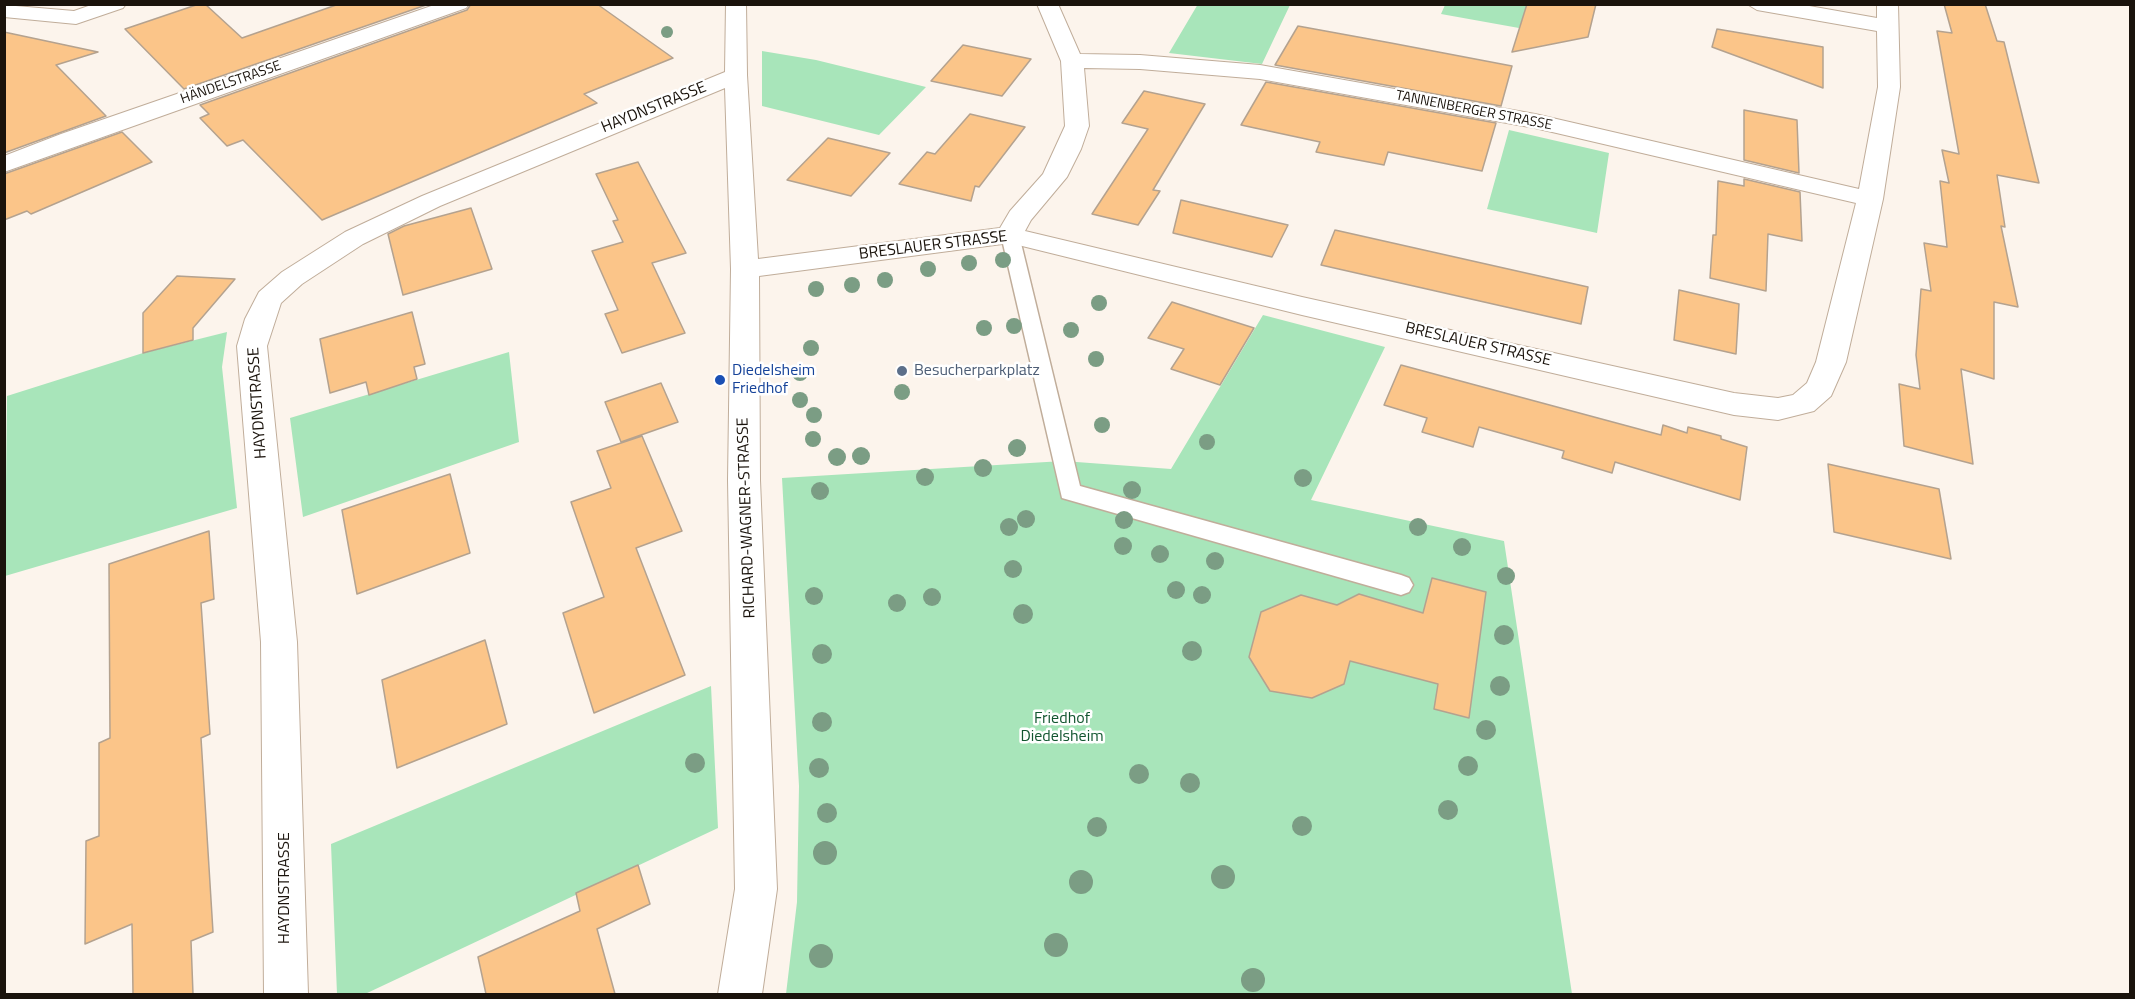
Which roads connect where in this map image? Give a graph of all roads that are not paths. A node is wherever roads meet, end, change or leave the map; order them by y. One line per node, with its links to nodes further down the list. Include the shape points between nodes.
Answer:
1 (116, 4): 6 (street, via 76,18)
2 (459, 4): 10 (street, HÄNDELSTRASSE, via 91,131)
3 (736, 4): 9 (street, RICHARD-WAGNER-STRASSE)
4 (1047, 4): 8 (street)
5 (1757, 4): 7 (street)
6 (4, 11)
7 (1888, 15): 11 (street, BRESLAUER STRASSE, via 1889,87)
8 (1072, 61): 11 (street, TANNENBERGER STRASSE, via 1272,74 1535,121); 12 (street, via 1077,126 1069,149 1054,177 1019,217)
9 (736, 75): 13 (street, RICHARD-WAGNER-STRASSE); 15 (street, HAYDNSTRASSE, via 431,201 354,238 292,278 264,309 252,346 279,642)
10 (4, 165)
11 (1870, 199): 12 (street, BRESLAUER STRASSE, via 1831,362 1820,389 1803,403 1778,409 1734,404)
12 (1010, 235): 13 (street, BRESLAUER STRASSE); 14 (lane, via 1070,492)
13 (745, 269): 16 (street, RICHARD-WAGNER-STRASSE, via 744,480 756,889)
14 (1401, 585)
15 (286, 994)
16 (741, 994)

